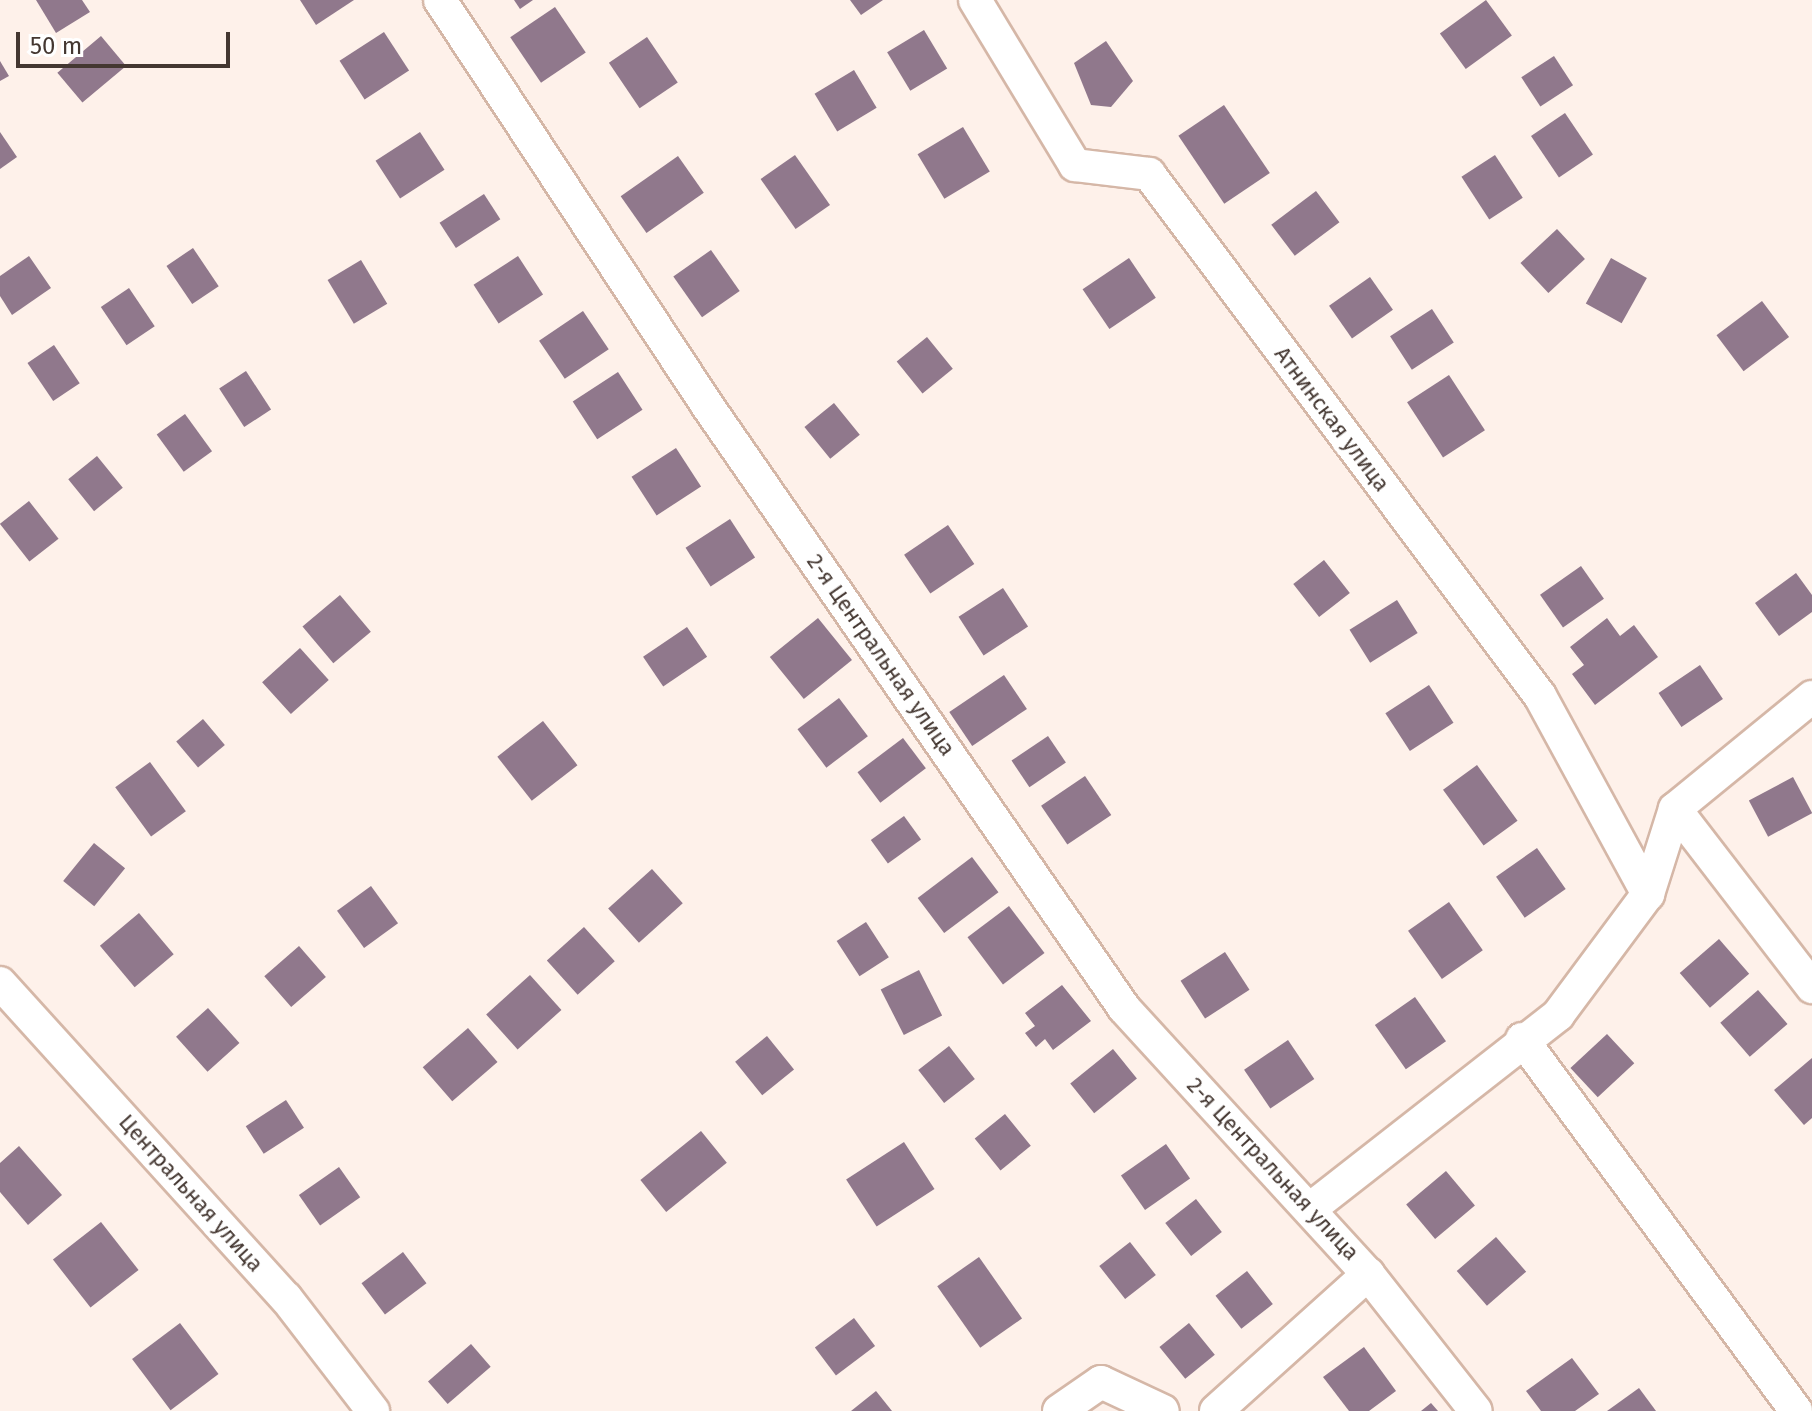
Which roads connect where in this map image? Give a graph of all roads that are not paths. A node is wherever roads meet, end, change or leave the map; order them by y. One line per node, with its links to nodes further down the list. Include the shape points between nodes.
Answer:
1 (440, 0): 11 (street, 2-я Центральная улица, via 707,405 1124,1008)
2 (975, 0): 5 (street, Атнинская улица, via 1075,165 1149,174 1540,696)
3 (1812, 697): 4 (street)
4 (1675, 809): 5 (street); 7 (street)
5 (1648, 894): 10 (street, via 1558,1015)
6 (0, 983): 9 (street, Центральная улица)
7 (1812, 987)
8 (0, 1016): 9 (street)
9 (36, 1019): 13 (street, Центральная улица, via 286,1298)
10 (1522, 1039): 11 (street); 18 (street)
11 (1310, 1209): 12 (street, 2-я Центральная улица)
12 (1368, 1274): 16 (street, 2-я Центральная улица); 17 (street, 2-я Центральная улица)
13 (373, 1411)
14 (1059, 1411): 15 (street, via 1101,1382)
15 (1163, 1411)
16 (1216, 1411)
17 (1476, 1411)
18 (1796, 1411)

